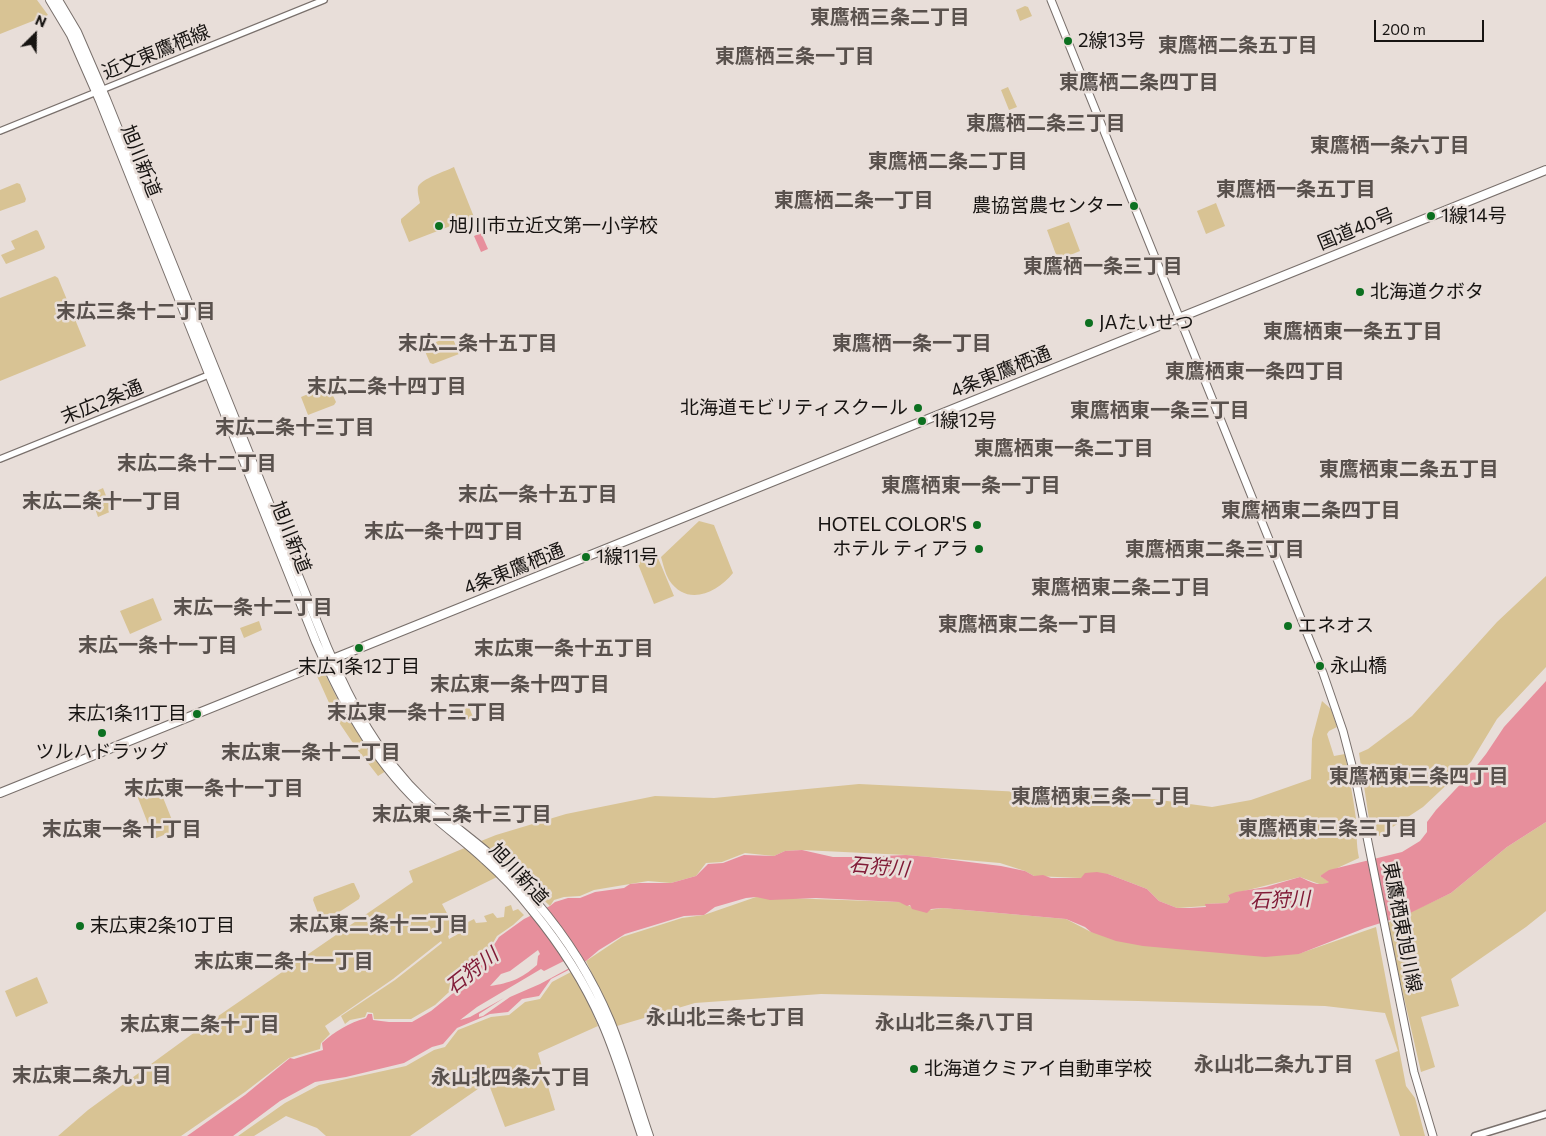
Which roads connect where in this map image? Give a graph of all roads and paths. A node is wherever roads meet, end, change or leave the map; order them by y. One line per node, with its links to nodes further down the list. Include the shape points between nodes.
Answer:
1 (50, 0): 5 (highway, 旭川新道)
2 (58, 0): 5 (highway, 旭川新道, via 77,32)
3 (324, 0): 5 (street, 近文東鷹栖線)
4 (1051, 0): 8 (main road, 東鷹栖東旭川線)
5 (99, 91): 6 (street, 近文東鷹栖線); 9 (highway, 旭川新道)
6 (0, 131)
7 (1546, 170): 8 (highway, 国道40号)
8 (1179, 318): 11 (highway, 4条東鷹栖通); 17 (main road, 東鷹栖東旭川線, via 1343,731 1353,766 1414,1072)
9 (212, 374): 10 (street, 末広2条通); 11 (highway, 旭川新道)
10 (0, 459)
11 (328, 661): 12 (highway, 4条東鷹栖通); 13 (highway, 旭川新道, via 353,718 392,774 425,809 491,861 551,934 604,1016)
12 (0, 794)
13 (610, 1032): 15 (highway, 旭川新道); 16 (highway, 旭川新道)
14 (1546, 1114): 18 (main road)
15 (642, 1136)
16 (648, 1136)
17 (1433, 1136)
18 (1475, 1136)

